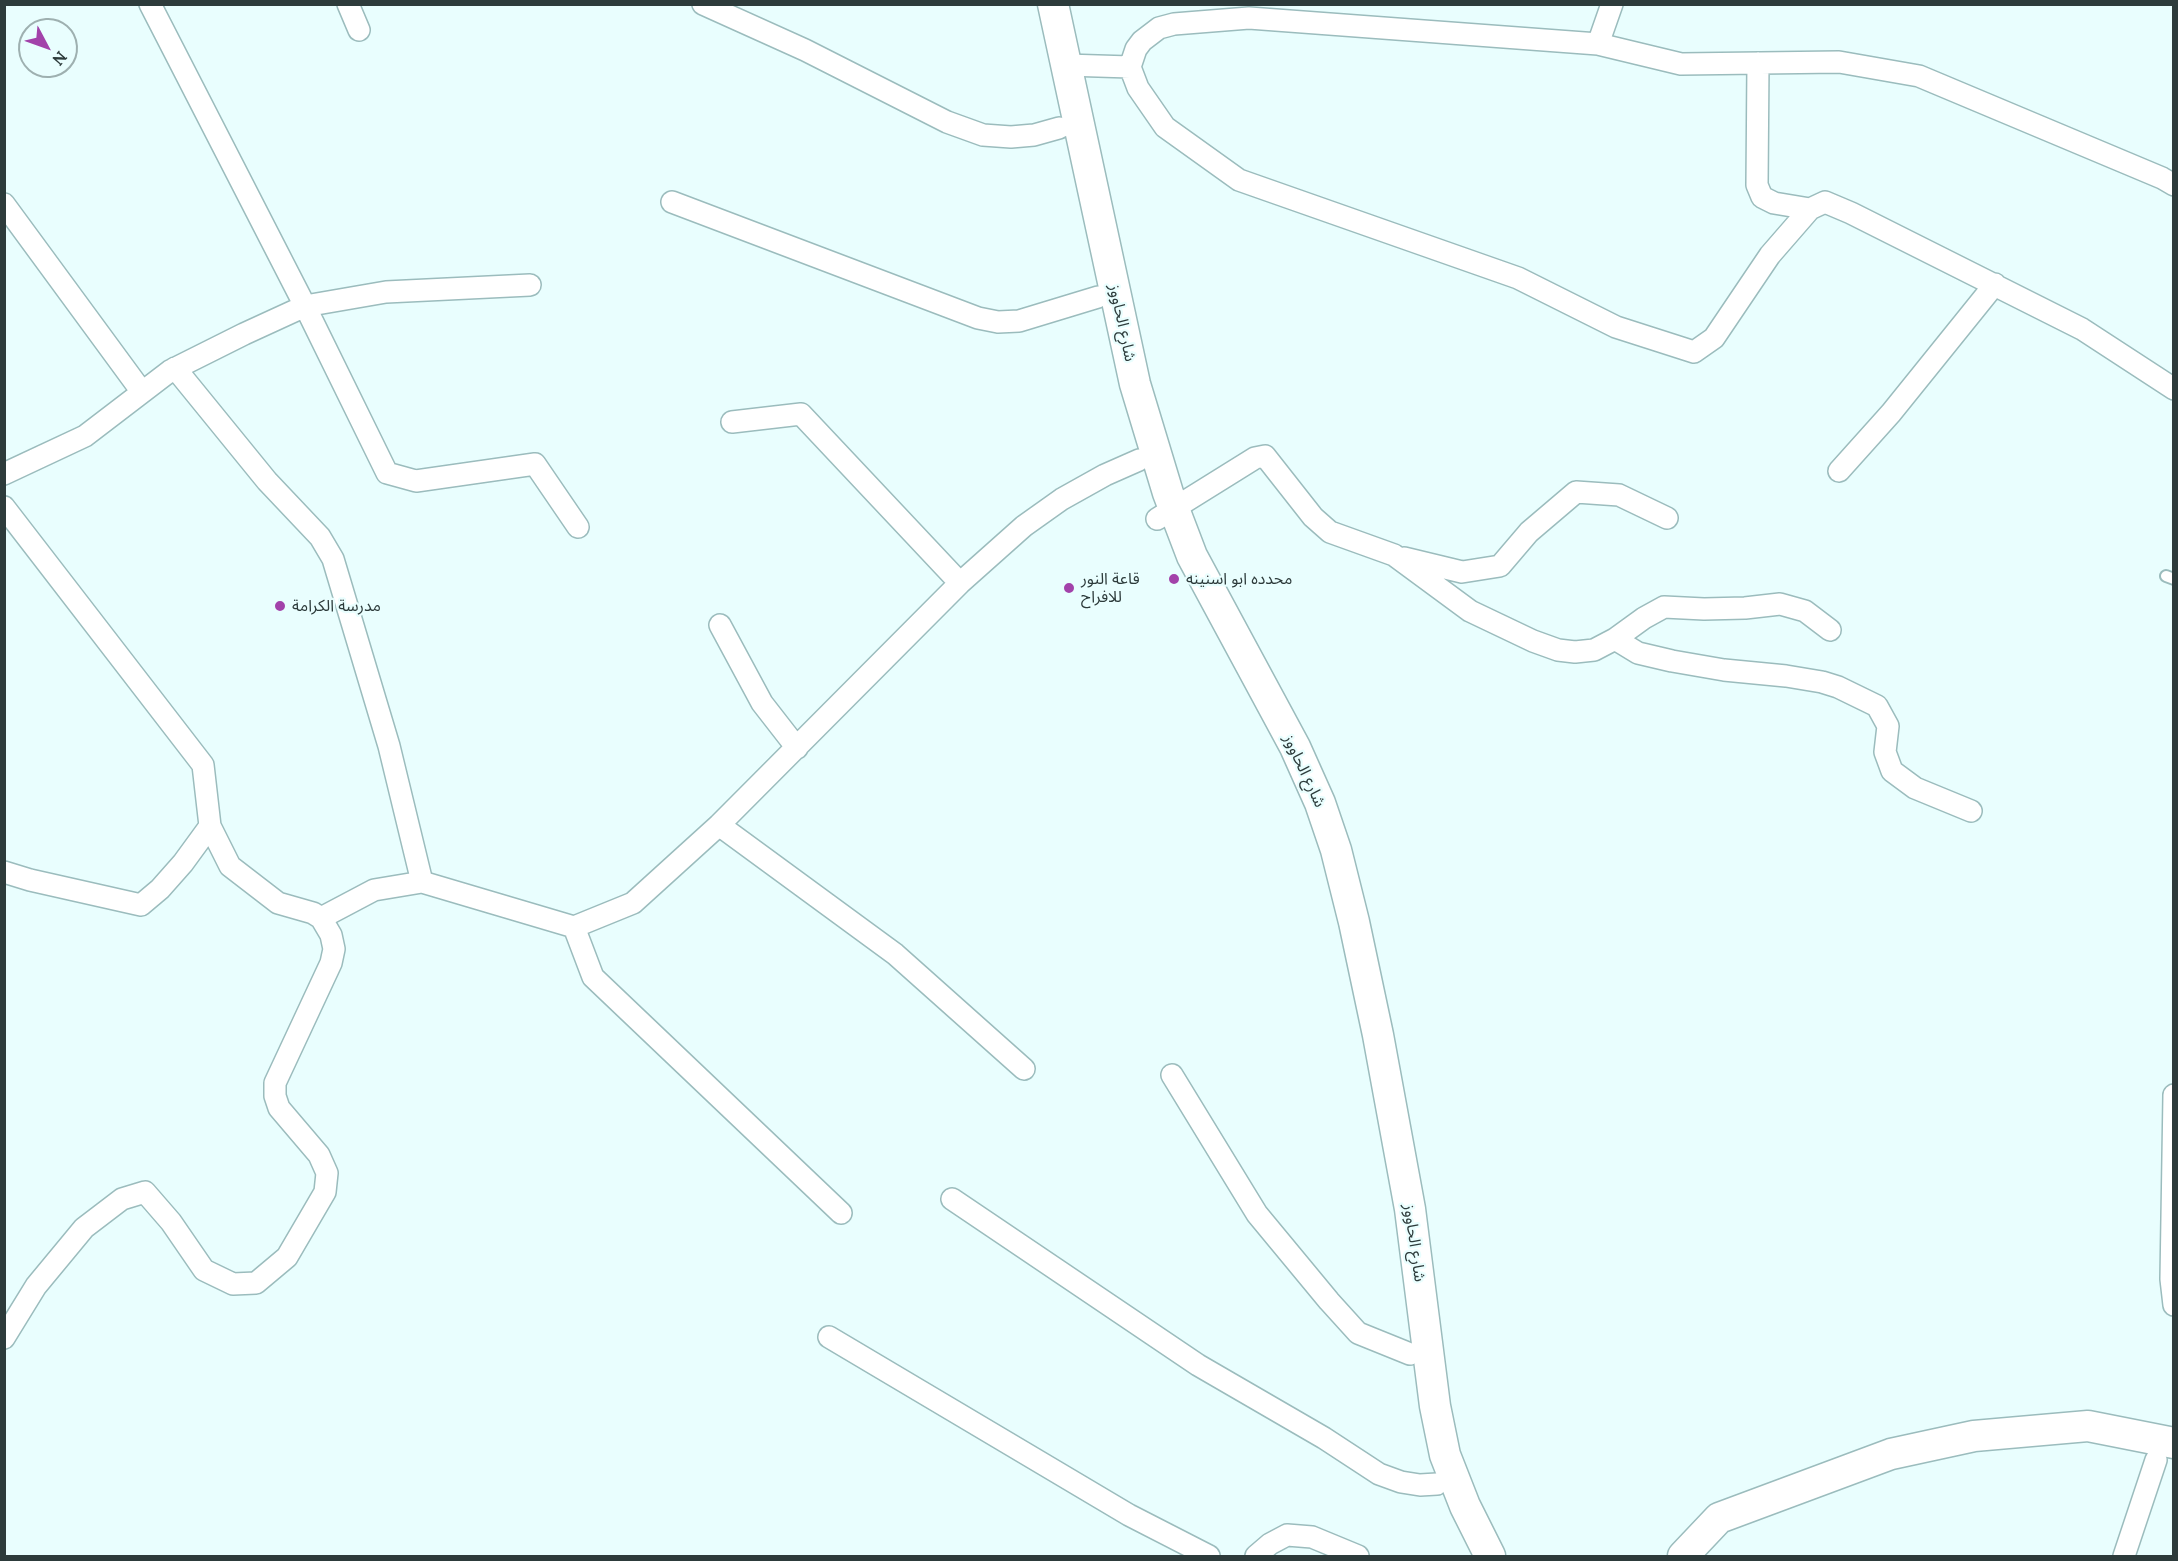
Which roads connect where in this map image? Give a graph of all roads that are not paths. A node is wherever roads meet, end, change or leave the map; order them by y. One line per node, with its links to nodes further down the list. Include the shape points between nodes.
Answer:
1 (150, 4): 20 (street)
2 (348, 4): 7 (street)
3 (704, 4): 12 (street, via 947,122 983,135 1034,135)
4 (1032, 4): 12 (main road)
5 (1053, 4): 10 (main road, شارع الحاووز)
6 (1612, 4): 8 (street)
7 (359, 30)
8 (1598, 44): 9 (street, via 1682,64); 11 (street, via 1248,18 1159,28 1142,40)
9 (1758, 63): 13 (street, via 1839,62 1919,76); 16 (street, via 1757,185 1762,197 1774,203)
10 (1066, 65): 11 (street); 29 (main road, شارع الحاووز)
11 (1131, 67): 16 (street, via 1138,88 1165,127 1239,180 1518,278 1616,327 1694,352 1714,338 1770,255)
12 (1059, 128): 19 (main road)
13 (2174, 185)
14 (672, 202): 19 (street, via 978,318 1019,321)
15 (4, 204): 23 (street)
16 (1810, 209): 17 (street, via 1825,202)
17 (1995, 284): 22 (street, via 2082,329); 26 (street)
18 (530, 285): 20 (street, via 386,292)
19 (1098, 297): 25 (main road)
20 (305, 306): 21 (street); 31 (street, via 387,473 416,481 535,464)
21 (176, 368): 23 (street); 42 (street, via 267,481 320,537 333,559 389,746)
22 (2174, 389)
23 (142, 393): 27 (street, via 85,436)
24 (732, 422): 33 (street, via 801,414)
25 (1139, 460): 29 (main road, via 1150,505); 33 (street, via 1062,499 1024,526)
26 (1839, 471)
27 (4, 474)
28 (4, 507): 40 (street, via 203,765)
29 (1165, 514): 32 (street, via 1265,456 1313,517 1330,532); 53 (main road, via 1176,561 1277,751 1319,861 1381,1142); 60 (main road, شارع الحاووز, via 1192,556 1295,747 1336,850 1378,1035 1408,1197 1445,1455)
30 (1666, 518): 32 (street, via 1619,495 1576,492 1529,532 1500,566 1462,572)
31 (578, 527)
32 (1394, 555): 36 (street, via 1470,611 1533,641 1575,652 1594,650)
33 (960, 583): 37 (street)
34 (720, 625): 37 (street, via 762,703)
35 (1830, 630): 36 (street, via 1805,611 1780,604 1745,608 1664,607)
36 (1616, 639): 38 (street, via 1638,652 1672,662 1786,676 1838,687 1877,706 1888,726 1885,752 1892,771 1915,788)
37 (797, 748): 39 (street)
38 (1971, 811)
39 (719, 825): 44 (street, via 633,903); 45 (street, via 895,954)
40 (210, 826): 41 (street, via 168,881 141,905); 43 (street, via 230,866 278,903)
41 (4, 872)
42 (422, 882): 43 (street, via 374,890); 44 (street)
43 (321, 918): 52 (street, via 333,942 331,963 274,1089 283,1114 323,1160 327,1185 287,1257 256,1282 233,1284 204,1270 145,1192 122,1199 84,1228 36,1286)
44 (574, 927): 49 (street, via 593,977)
45 (1024, 1069)
46 (1172, 1075): 53 (street, via 1257,1214 1329,1301 1358,1333)
47 (2174, 1095): 50 (street, via 2170,1279)
48 (952, 1199): 55 (street, via 1198,1365 1379,1474 1401,1482)
49 (841, 1213)
50 (2174, 1305)
51 (829, 1337): 56 (street, via 1129,1515)
52 (4, 1338)
53 (1410, 1354): 55 (main road, via 1425,1448)
54 (2168, 1455): 61 (main road, via 2088,1426 1974,1436 1891,1454 1719,1518); 62 (street)
55 (1437, 1484): 59 (main road)
56 (1209, 1557)
57 (1256, 1557): 58 (street, via 1287,1535 1312,1537)
58 (1358, 1557)
59 (1467, 1557)
60 (1490, 1557)
61 (1683, 1557)
62 (2124, 1557)

